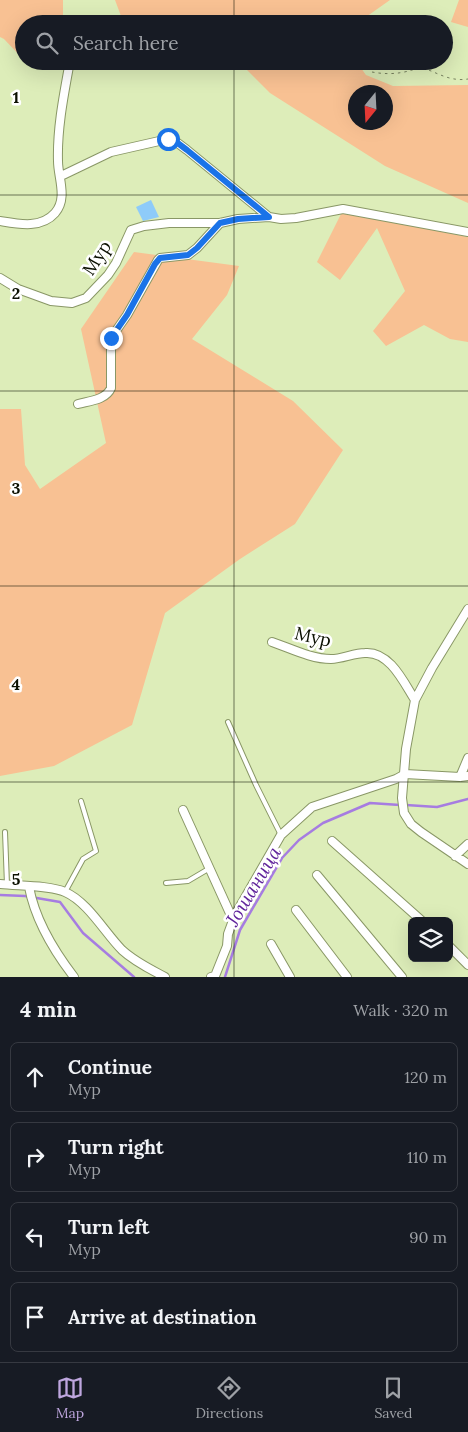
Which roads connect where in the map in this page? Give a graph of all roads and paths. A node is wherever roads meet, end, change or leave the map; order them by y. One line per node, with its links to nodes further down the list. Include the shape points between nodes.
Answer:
1 (68, 70): 6 (street, via 61,113 58,163)
2 (413, 70): 4 (path, via 385,75)
3 (427, 70): 5 (path, via 445,78)
4 (372, 72)
5 (468, 79)
6 (61, 176): 7 (street, via 111,152 168,139 187,150); 8 (street, via 61,201 54,215 32,224)
7 (269, 217): 9 (street, Мур); 10 (street, Мур, via 281,220 343,209)
8 (0, 221)
9 (220, 223): 11 (street, Мур, via 134,228 108,275 86,298 72,303 51,301 18,289); 12 (street, via 188,255 158,260 111,338 109,392 106,396)
10 (468, 232)
11 (0, 278)
12 (78, 404)
13 (468, 609): 15 (street)
14 (272, 642): 15 (street, Мур, via 330,659 374,653 385,658 396,670)
15 (415, 700): 18 (street)
16 (228, 722): 23 (lane)
17 (468, 758): 19 (street)
18 (404, 774): 19 (street); 23 (street, via 312,807); 26 (street, via 404,813 411,824)
19 (464, 777)
20 (81, 801): 33 (lane, via 96,851 83,859)
21 (183, 810): 28 (street)
22 (5, 832): 31 (lane)
23 (282, 835): 36 (street)
24 (332, 841): 35 (street)
25 (468, 844): 26 (street)
26 (454, 856): 27 (street)
27 (468, 864)
28 (210, 868): 30 (lane, via 188,881); 36 (street)
29 (317, 875): 45 (street)
30 (166, 883)
31 (4, 884): 32 (street)
32 (29, 889): 33 (street); 40 (street, via 59,957)
33 (65, 892): 41 (street, via 74,897 123,950)
34 (296, 910): 44 (street)
35 (418, 917)
36 (233, 920): 42 (street, via 227,946)
37 (271, 944): 43 (street)
38 (453, 950): 39 (street)
39 (468, 965)
40 (73, 977)
41 (165, 977)
42 (212, 977)
43 (290, 977)
44 (347, 977)
45 (402, 977)

